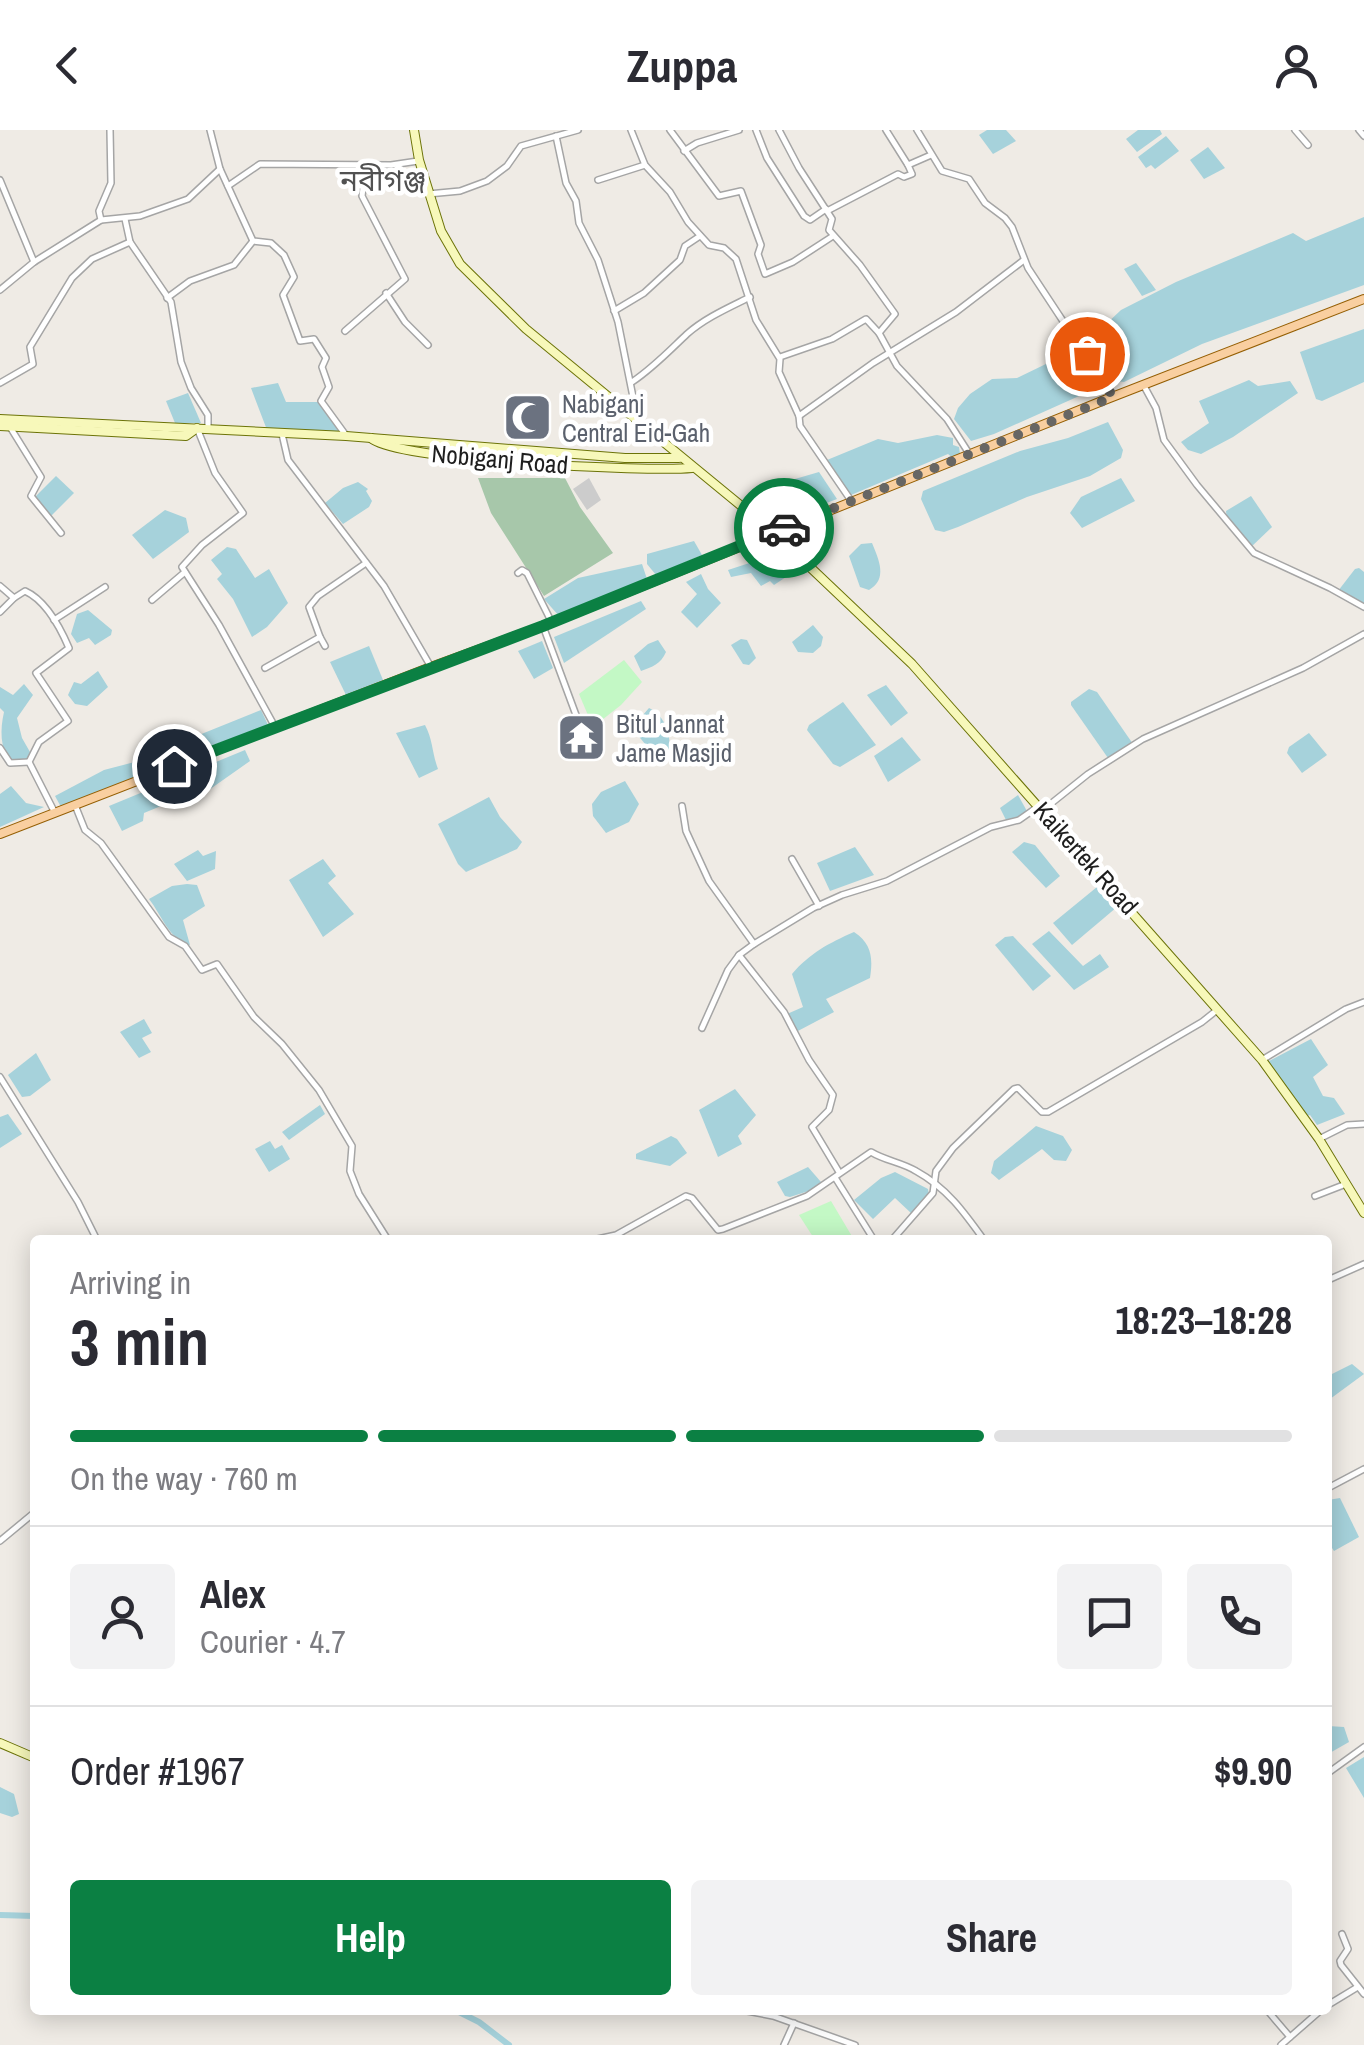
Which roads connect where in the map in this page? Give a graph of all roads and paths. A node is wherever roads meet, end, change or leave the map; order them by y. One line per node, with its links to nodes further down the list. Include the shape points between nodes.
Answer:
1 (110, 130): 27 (street)
2 (210, 130): 21 (street)
3 (414, 130): 17 (main road, Kaikertek Road)
4 (578, 130): 13 (street)
5 (631, 130): 18 (street)
6 (670, 130): 15 (street)
7 (739, 130): 15 (street)
8 (756, 130): 26 (street, via 804,216 810,220)
9 (779, 130): 26 (street)
10 (886, 130): 20 (street)
11 (916, 130): 16 (street)
12 (1296, 130): 14 (street)
13 (556, 136): 25 (street, via 518,148 507,166 475,186); 40 (street, via 579,223)
14 (1308, 145)
15 (684, 150): 30 (street, via 719,196 741,192 764,274)
16 (932, 154): 20 (street); 33 (street, via 945,174 969,179 1005,218)
17 (419, 160): 19 (street); 25 (main road, Kaikertek Road)
18 (644, 164): 23 (street); 29 (street)
19 (366, 165): 24 (street, via 260,164); 36 (street, via 362,196 405,278)
20 (908, 165): 26 (street, via 912,174 898,174)
21 (220, 168): 24 (street); 28 (street, via 188,199)
22 (0, 180): 34 (street)
23 (598, 180)
24 (228, 186): 31 (street)
25 (428, 194): 51 (main road, Kaikertek Road, via 460,264 526,329)
26 (826, 210): 30 (street)
27 (102, 220): 28 (street); 34 (street)
28 (125, 220): 32 (street)
29 (700, 236): 37 (street, via 735,258); 40 (street, via 644,294)
30 (832, 236): 42 (street, via 895,314)
31 (254, 241): 38 (street, via 234,265 190,281); 56 (street, via 274,245 293,274 282,296 300,341 314,339 326,358 329,387 321,401)
32 (130, 242): 38 (street); 47 (street, via 72,278 30,348 33,364)
33 (1024, 260): 44 (street); 49 (street)
34 (34, 262): 35 (street)
35 (0, 290)
36 (386, 292): 41 (street); 43 (street)
37 (750, 297): 45 (street); 46 (street, via 684,336)
38 (168, 298): 54 (street, via 182,362 208,415)
39 (1364, 299): 48 (main road)
40 (614, 311): 46 (street)
41 (345, 331)
42 (878, 333): 44 (street); 45 (street, via 866,319)
43 (428, 344)
44 (890, 353): 50 (street); 58 (street)
45 (780, 357): 50 (street, via 778,372)
46 (632, 382): 51 (street)
47 (0, 384)
48 (1144, 386): 49 (main road); 71 (street, via 1164,440 1254,553)
49 (1113, 397): 58 (main road)
50 (799, 416): 61 (street)
51 (636, 417): 59 (main road, Kaikertek Road)
52 (3, 424): 53 (main road, Nobiganj Road); 63 (street, via 40,477 30,496)
53 (198, 428): 54 (main road, Nobiganj Road); 65 (street, via 215,473 242,513 182,564)
54 (208, 429): 55 (main road, Nobiganj Road)
55 (282, 434): 56 (main road, Nobiganj Road); 64 (street, via 288,460)
56 (346, 436): 57 (main road, Nobiganj Road)
57 (371, 438): 59 (main road, Nobiganj Road); 60 (main road, Nobiganj Road, via 390,448 439,455)
58 (970, 455): 61 (main road)
59 (680, 458): 60 (main road, Kaikertek Road)
60 (692, 468): 62 (main road, Kaikertek Road)
61 (852, 502): 62 (main road)
62 (773, 532): 74 (main road); 86 (main road, Kaikertek Road, via 912,664)
63 (60, 533)
64 (366, 564): 76 (street, via 308,606); 78 (street)
65 (185, 572): 70 (street); 80 (street)
66 (518, 573): 74 (street, via 528,572)
67 (0, 586): 69 (street)
68 (105, 588): 73 (street)
69 (14, 598): 72 (street); 73 (street, via 28,591)
70 (152, 600)
71 (1364, 608)
72 (0, 612)
73 (54, 620): 83 (street, via 68,650 36,673 68,721 40,742)
74 (548, 624): 78 (main road); 81 (street, via 576,715)
75 (1364, 634): 86 (street, via 1143,739)
76 (320, 637): 77 (street); 79 (street)
77 (325, 646)
78 (430, 666): 80 (main road)
79 (264, 668)
80 (273, 724): 84 (main road)
81 (597, 745)
82 (0, 748): 83 (street, via 10,763)
83 (29, 762): 87 (street)
84 (74, 805): 87 (main road); 106 (street, via 169,938 185,946 202,970 217,964 319,1090 352,1146 350,1171)
85 (682, 806): 91 (street, via 709,882)
86 (1041, 808): 90 (street); 94 (main road, Kaikertek Road)
87 (55, 813): 88 (main road)
88 (0, 834)
89 (792, 860): 90 (street)
90 (819, 906): 91 (street)
91 (754, 944): 92 (street)
92 (739, 954): 95 (street); 100 (street, via 784,1012 833,1095 812,1127)
93 (1364, 1002): 96 (street)
94 (1220, 1008): 96 (main road, Kaikertek Road); 101 (street, via 1048,1112 1014,1090 953,1148)
95 (702, 1028)
96 (1262, 1060): 99 (main road, Kaikertek Road)
97 (0, 1077): 105 (street)
98 (1364, 1124): 99 (street)
99 (1319, 1140): 102 (main road, Kaikertek Road)
100 (837, 1175): 101 (street, via 872,1152); 107 (street, via 806,1196 723,1229 686,1196); 108 (street)
101 (932, 1182): 109 (street, via 933,1192); 110 (street, via 956,1199)
102 (1346, 1184): 103 (street); 104 (main road, Kaikertek Road)
103 (1315, 1196)
104 (1364, 1214)
105 (94, 1235)
106 (385, 1235)
107 (616, 1235)
108 (871, 1235)
109 (896, 1235)
110 (981, 1235)
111 (1364, 1264): 112 (street)
112 (1332, 1278)
113 (1364, 1469): 114 (street)
114 (1332, 1486)
115 (30, 1516): 116 (street)
116 (0, 1541)
117 (0, 1743): 119 (main road)
118 (1364, 1747): 120 (street)
119 (30, 1756)
120 (1332, 1770)
121 (1342, 1934): 122 (street, via 1347,1953 1340,1961)
122 (1356, 1988): 123 (street); 124 (street)
123 (1364, 1994)
124 (1332, 2003)
125 (762, 2015): 128 (street)
126 (1271, 2015): 129 (street)
127 (1316, 2015): 129 (street)
128 (794, 2023): 130 (street); 131 (street)
129 (1290, 2037): 132 (street)
130 (784, 2045)
131 (855, 2045)
132 (1280, 2045)

